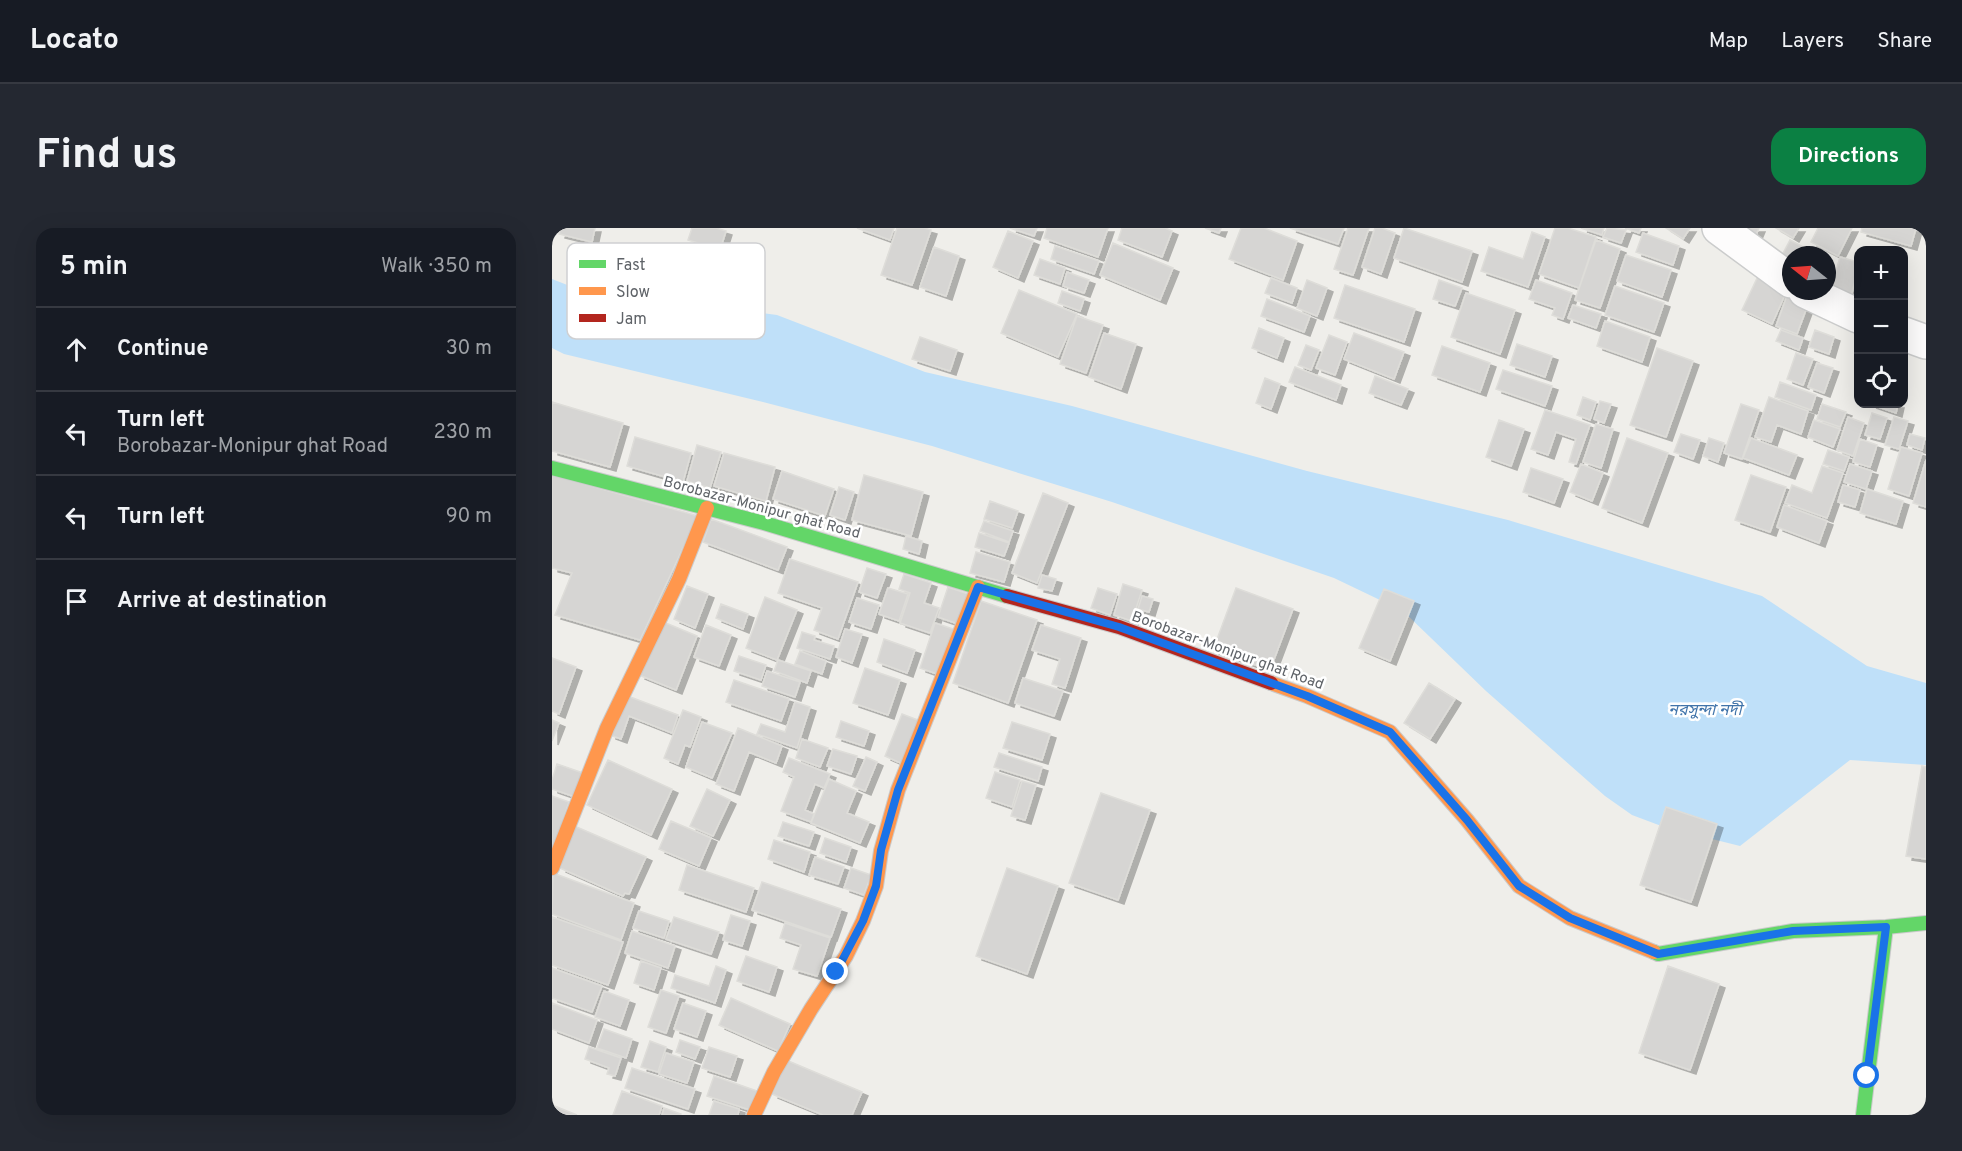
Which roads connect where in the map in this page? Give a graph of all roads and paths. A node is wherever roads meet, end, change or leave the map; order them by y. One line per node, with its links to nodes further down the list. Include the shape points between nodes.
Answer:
1 (1719, 228): 2 (street)
2 (1782, 274)
3 (1824, 300): 4 (street)
4 (1854, 314)
5 (1908, 335): 6 (street)
6 (1926, 342)
7 (552, 468): 8 (street, Borobazar-Monipur ghat Road)
8 (707, 508): 9 (street, Borobazar-Monipur ghat Road); 10 (street, via 679,579 607,728)
9 (978, 587): 12 (street, Borobazar-Monipur ghat Road, via 1119,627 1307,696 1390,732 1519,886 1570,918 1658,954 1793,931); 13 (street, via 898,790 881,850 876,886 863,921 846,956 774,1072)
10 (552, 868)
11 (1926, 923): 12 (street, Borobazar-Monipur ghat Road)
12 (1886, 927): 14 (street)
13 (754, 1115)
14 (1863, 1115)

